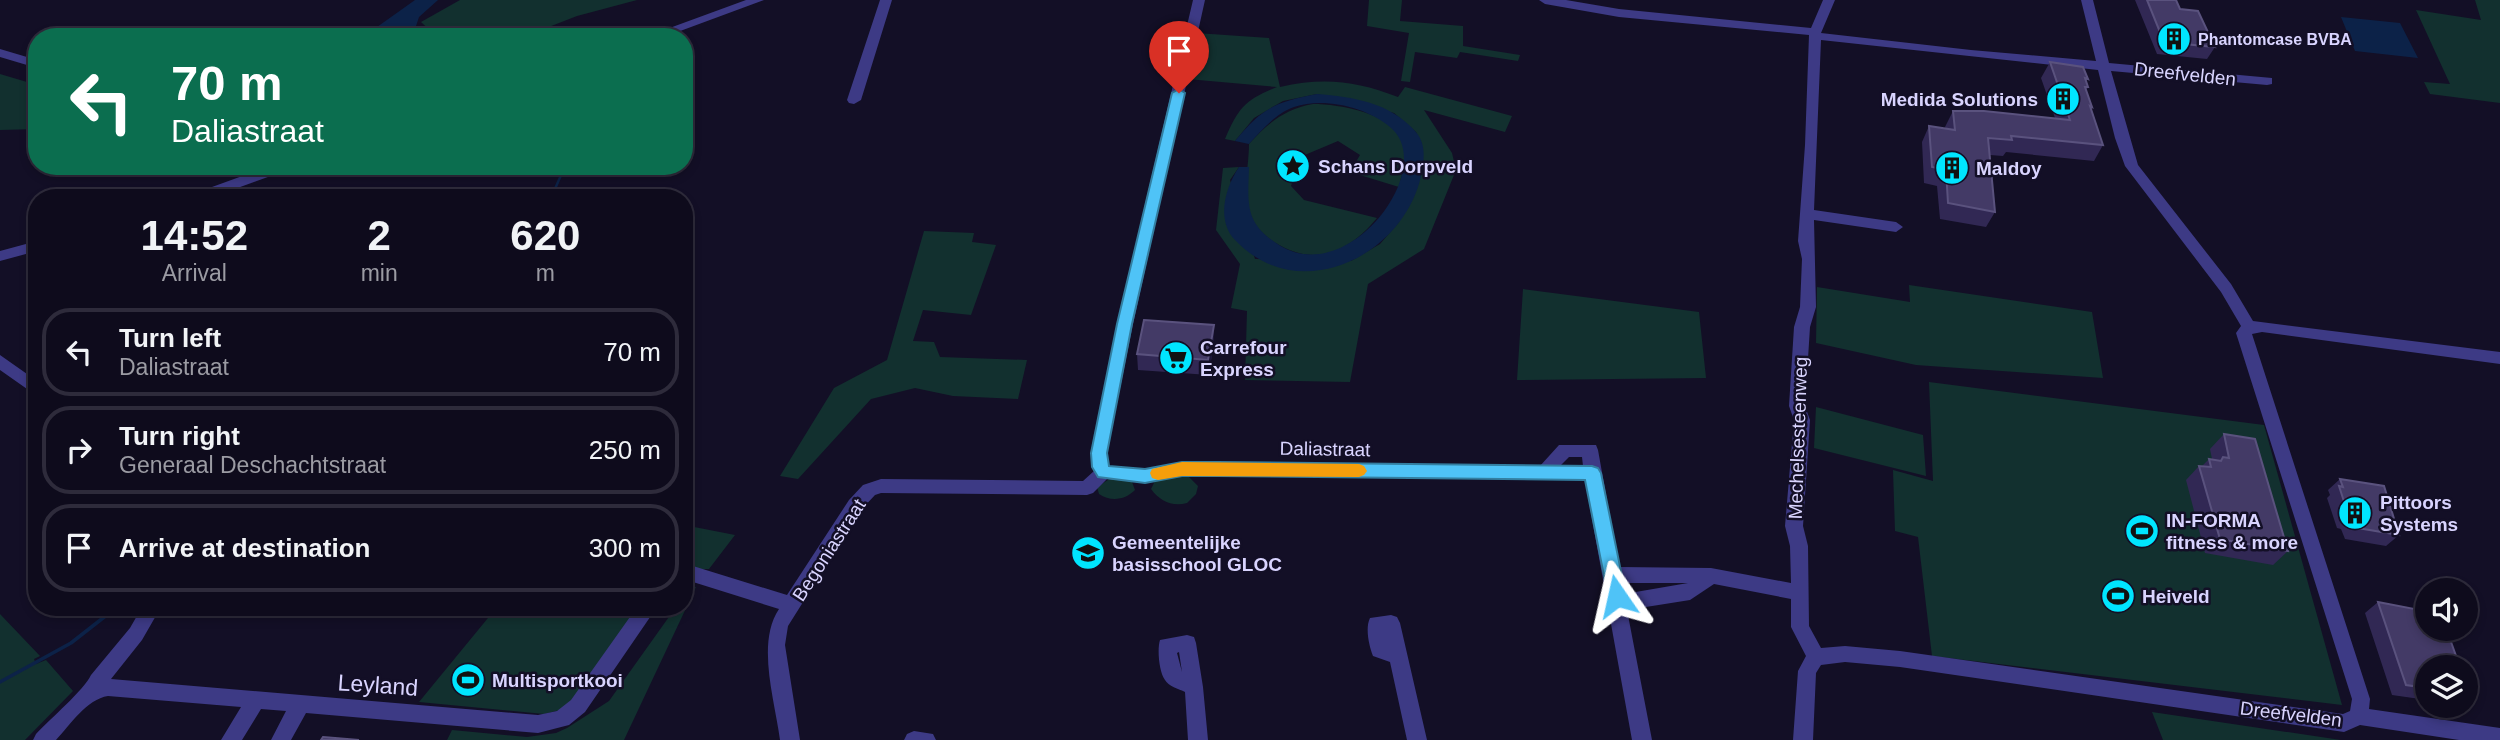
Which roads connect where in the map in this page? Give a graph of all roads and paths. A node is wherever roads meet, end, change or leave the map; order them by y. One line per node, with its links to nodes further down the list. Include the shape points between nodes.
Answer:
1 (758, 0): 7 (street)
2 (886, 0): 13 (street)
3 (1199, 0): 24 (street, via 1099,453)
4 (1545, 0): 8 (street, Dreefvelden, via 1619,13 1681,13)
5 (1829, 0): 8 (street)
6 (2087, 0): 11 (street)
7 (677, 28)
8 (1815, 34): 11 (street, Dreefvelden); 16 (street, Mechelsesteenweg)
9 (0, 53): 10 (street)
10 (28, 61)
11 (2104, 67): 12 (street, Dreefvelden); 20 (street, Dreefvelden, via 2132,166 2226,288)
12 (2267, 82)
13 (854, 100)
14 (260, 175): 15 (street)
15 (220, 189)
16 (1808, 214): 17 (street); 28 (street, Mechelsesteenweg, via 1808,307 1802,327 1797,406 1802,420 1794,526)
17 (1896, 227)
18 (28, 248): 19 (street)
19 (0, 256)
20 (2249, 327): 21 (street); 39 (street, Dreefvelden, via 2244,333 2361,698)
21 (2500, 358)
22 (0, 361): 23 (street)
23 (28, 383)
24 (1104, 472): 26 (street, Daliastraat, via 1145,476 1182,469 1592,473); 30 (street, Begoniastraat, via 1087,488 881,486 869,491 855,505)
25 (693, 574): 30 (street)
26 (1613, 575): 27 (street); 29 (street, Daliastraat)
27 (1711, 576): 28 (street); 29 (street, via 1690,592)
28 (1800, 593): 34 (street, Mechelsesteenweg, via 1800,626)
29 (1618, 603): 49 (street, Daliastraat)
30 (793, 605): 44 (street, Begoniastraat, via 779,624 776,645)
31 (147, 616): 36 (street)
32 (642, 616): 38 (street, Leyland, via 578,706 562,719 538,724)
33 (1399, 656): 48 (street)
34 (1816, 657): 39 (street, Dreefvelden, via 1844,654 1900,659 2344,723); 50 (street, via 1807,671)
35 (1194, 687): 47 (street)
36 (96, 689): 37 (street, Leyland); 41 (street)
37 (255, 701): 38 (street, Leyland); 42 (street)
38 (300, 705): 43 (street)
39 (2359, 716): 40 (street)
40 (2500, 737)
41 (43, 740)
42 (231, 740)
43 (281, 740)
44 (790, 740)
45 (914, 740): 46 (street)
46 (926, 740)
47 (1198, 740)
48 (1417, 740)
49 (1642, 740)
50 (1803, 740)

